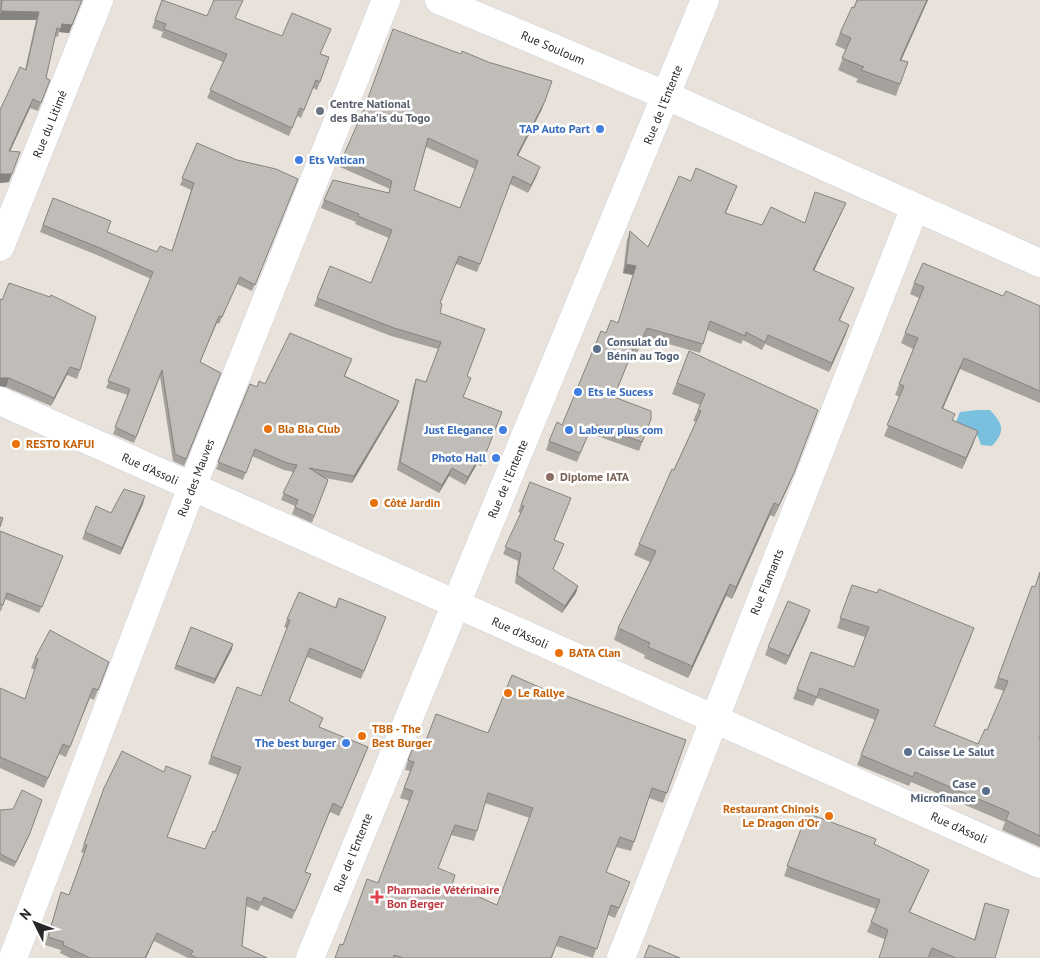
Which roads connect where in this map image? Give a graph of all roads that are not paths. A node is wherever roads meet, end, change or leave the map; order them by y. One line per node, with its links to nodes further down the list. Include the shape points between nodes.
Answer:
1 (99, 0): 7 (street, Rue du Litimé)
2 (386, 0): 10 (street, Rue des Mauves)
3 (440, 0): 5 (street, Rue Souloum)
4 (705, 0): 5 (street, Rue de l'Entente)
5 (667, 96): 6 (street, Rue Souloum); 11 (street, Rue de l'Entente)
6 (915, 207): 8 (street, Rue Souloum); 12 (street, Rue Flamants)
7 (0, 248)
8 (1040, 263)
9 (0, 401): 10 (street, Rue d'Assoli)
10 (192, 487): 11 (street, Rue d'Assoli); 14 (street, Rue des Mauves)
11 (456, 605): 12 (street, Rue d'Assoli); 15 (street, Rue de l'Entente)
12 (713, 718): 13 (street, Rue d'Assoli); 16 (street, Rue Flamants)
13 (1040, 864)
14 (13, 958)
15 (310, 958)
16 (621, 958)

